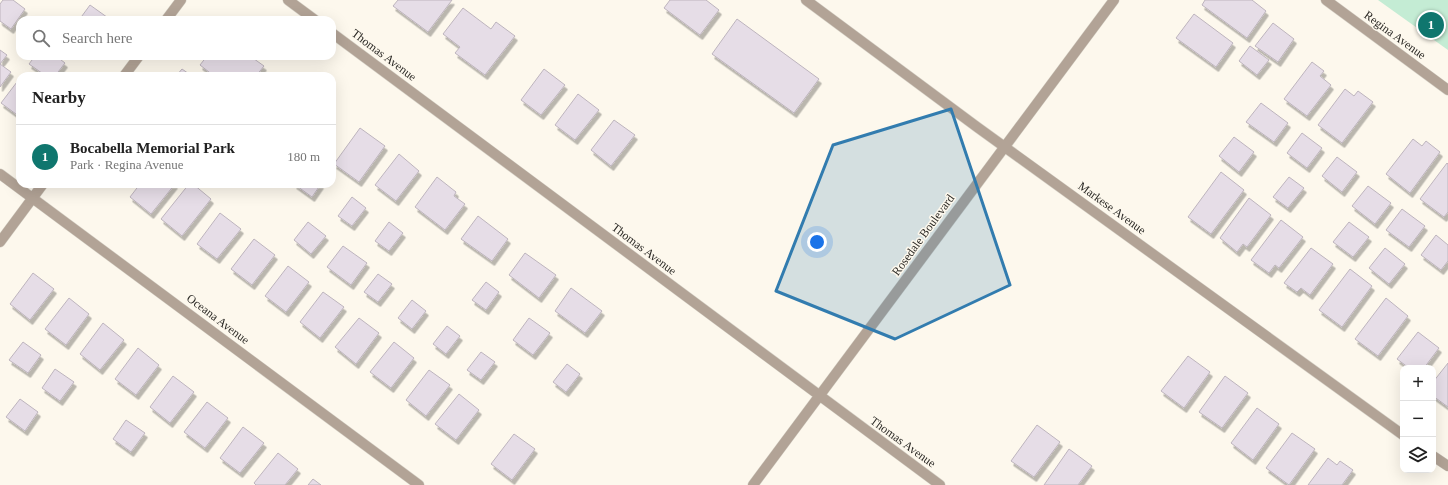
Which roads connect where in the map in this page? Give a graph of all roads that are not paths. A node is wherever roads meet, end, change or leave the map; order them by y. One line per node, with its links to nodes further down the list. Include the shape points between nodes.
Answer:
1 (181, 0): 6 (street)
2 (288, 0): 7 (street)
3 (806, 0): 12 (street, Markese Avenue)
4 (1114, 0): 12 (street, Rosedale Boulevard)
5 (1326, 0): 11 (street, Regina Avenue)
6 (169, 16)
7 (310, 16)
8 (336, 36): 19 (street, Thomas Avenue)
9 (136, 60): 10 (street)
10 (127, 72)
11 (1448, 90)
12 (1005, 146): 19 (street, Rosedale Boulevard); 20 (street, Markese Avenue)
13 (0, 174): 14 (street, Oceana Avenue)
14 (16, 186)
15 (19, 188): 17 (street, Oceana Avenue)
16 (40, 188): 17 (street)
17 (33, 198): 18 (street); 23 (street, Oceana Avenue)
18 (0, 242)
19 (820, 396): 24 (street, Rosedale Boulevard); 25 (street, Thomas Avenue)
20 (1400, 433)
21 (1436, 458): 22 (street)
22 (1448, 466)
23 (420, 485)
24 (753, 485)
25 (940, 485)

